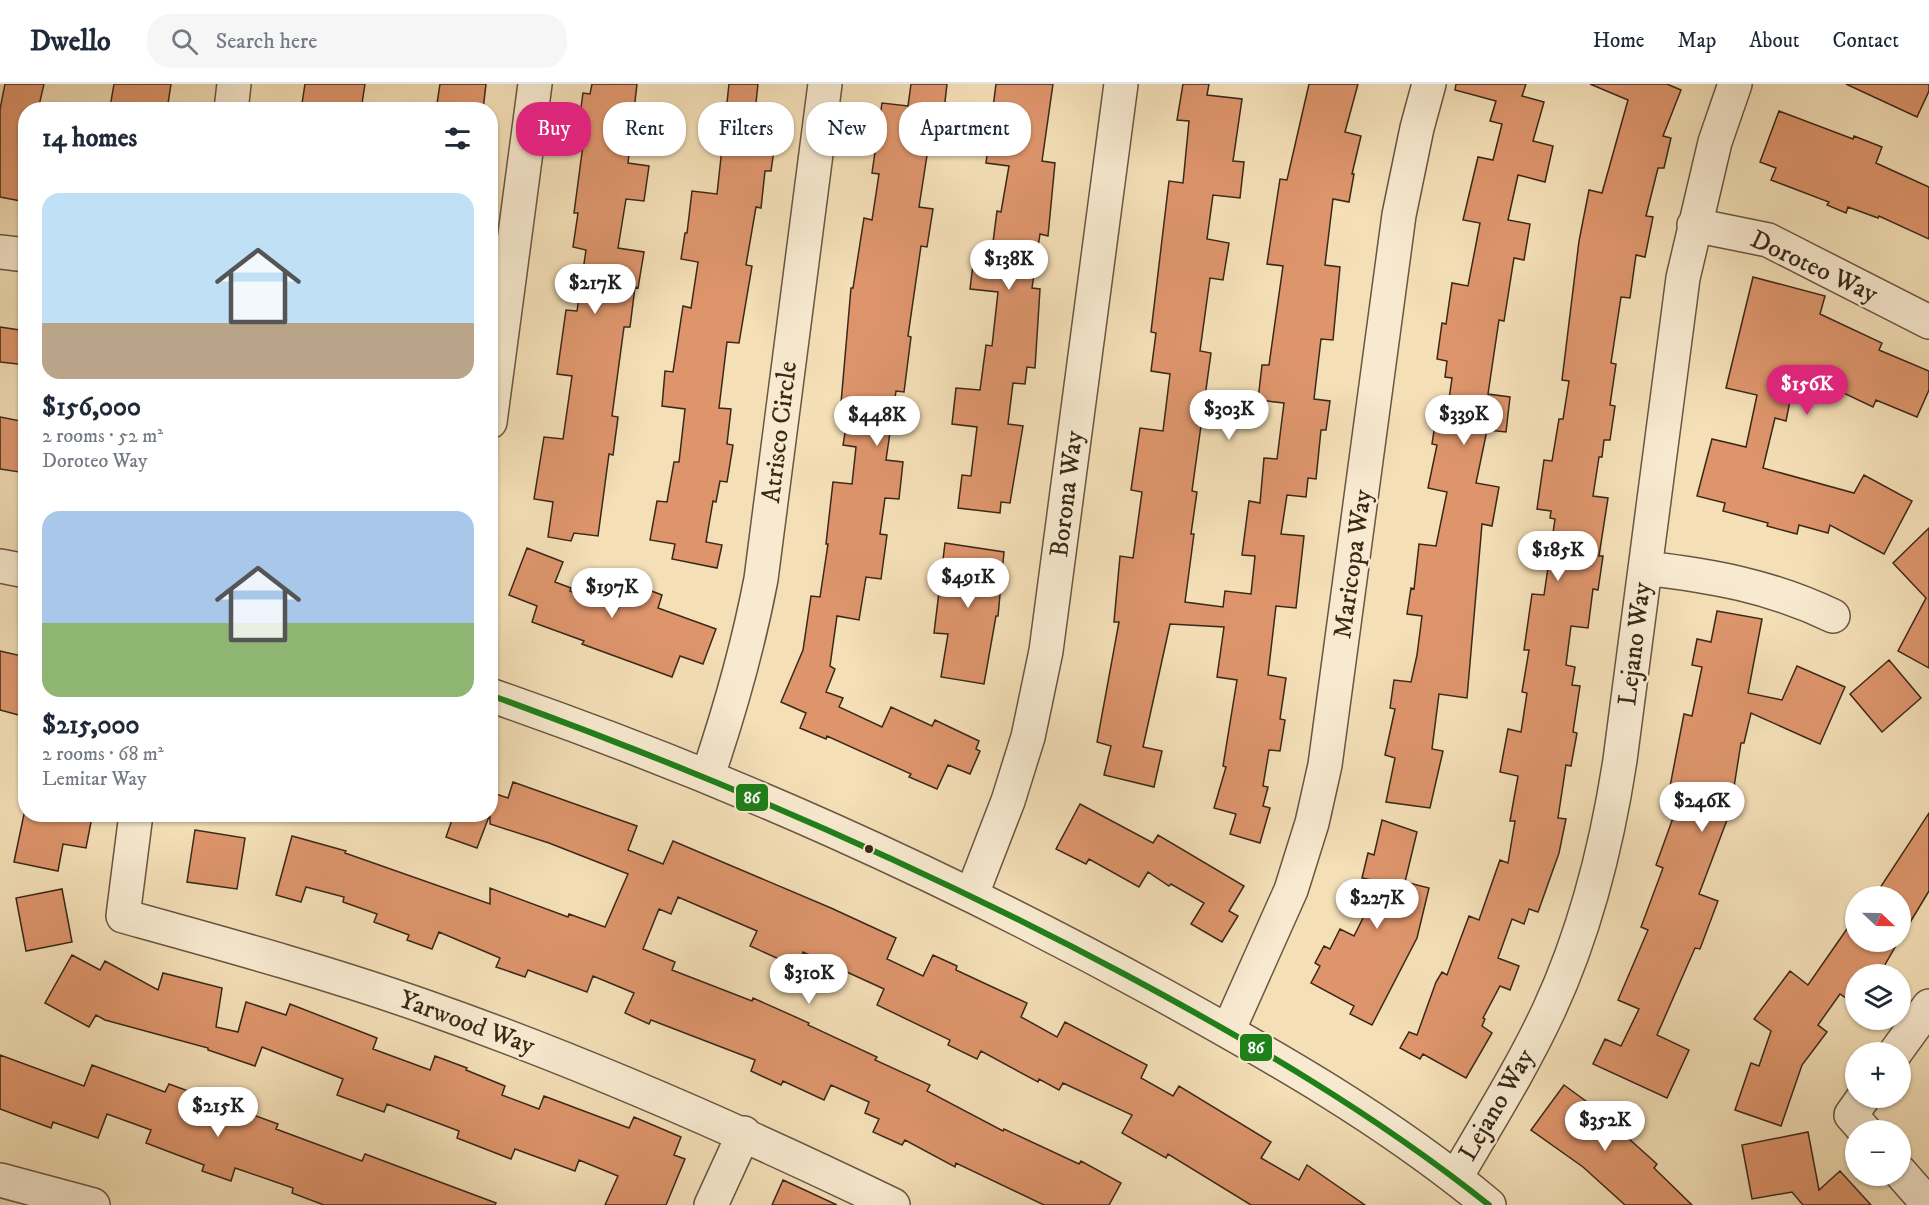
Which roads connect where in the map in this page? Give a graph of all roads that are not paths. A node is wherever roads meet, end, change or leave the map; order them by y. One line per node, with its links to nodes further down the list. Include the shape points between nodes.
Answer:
1 (234, 84): 7 (street)
2 (535, 84): 12 (street)
3 (825, 84): 18 (street, Atrisco Circle, via 761,579 748,646)
4 (1121, 84): 20 (street, Borona Way, via 1046,651 1028,737)
5 (1429, 84): 22 (street, Maricopa Way, via 1399,215 1325,765 1291,890)
6 (1735, 84): 8 (street, Lejano Way, via 1715,142)
7 (232, 102)
8 (1694, 225): 11 (street, Doroteo Way, via 1730,230 1777,244); 14 (street, Lejano Way, via 1683,278)
9 (0, 252): 10 (street)
10 (18, 254)
11 (1929, 322)
12 (498, 362)
13 (0, 566): 15 (street)
14 (1645, 568): 16 (street, via 1711,576 1770,589); 27 (street, Lejano Way, via 1612,814 1590,902 1549,1009)
15 (18, 569)
16 (1833, 616)
17 (498, 698): 18 (street)
18 (708, 775): 20 (street, via 836,829)
19 (135, 822): 26 (street, Yarwood Way, via 123,916 426,1006 605,1074)
20 (972, 894): 22 (street)
21 (1929, 1006): 23 (street)
22 (1228, 1031): 27 (street, via 1332,1092)
23 (1904, 1042)
24 (1856, 1108): 25 (street, via 1851,1115)
25 (1855, 1120)
26 (744, 1133): 31 (street); 32 (street, Yarwood Way)
27 (1456, 1178): 33 (street)
28 (0, 1180): 30 (street)
29 (1911, 1185): 34 (street)
30 (93, 1205)
31 (711, 1205)
32 (893, 1205)
33 (1489, 1205)
34 (1929, 1205)

